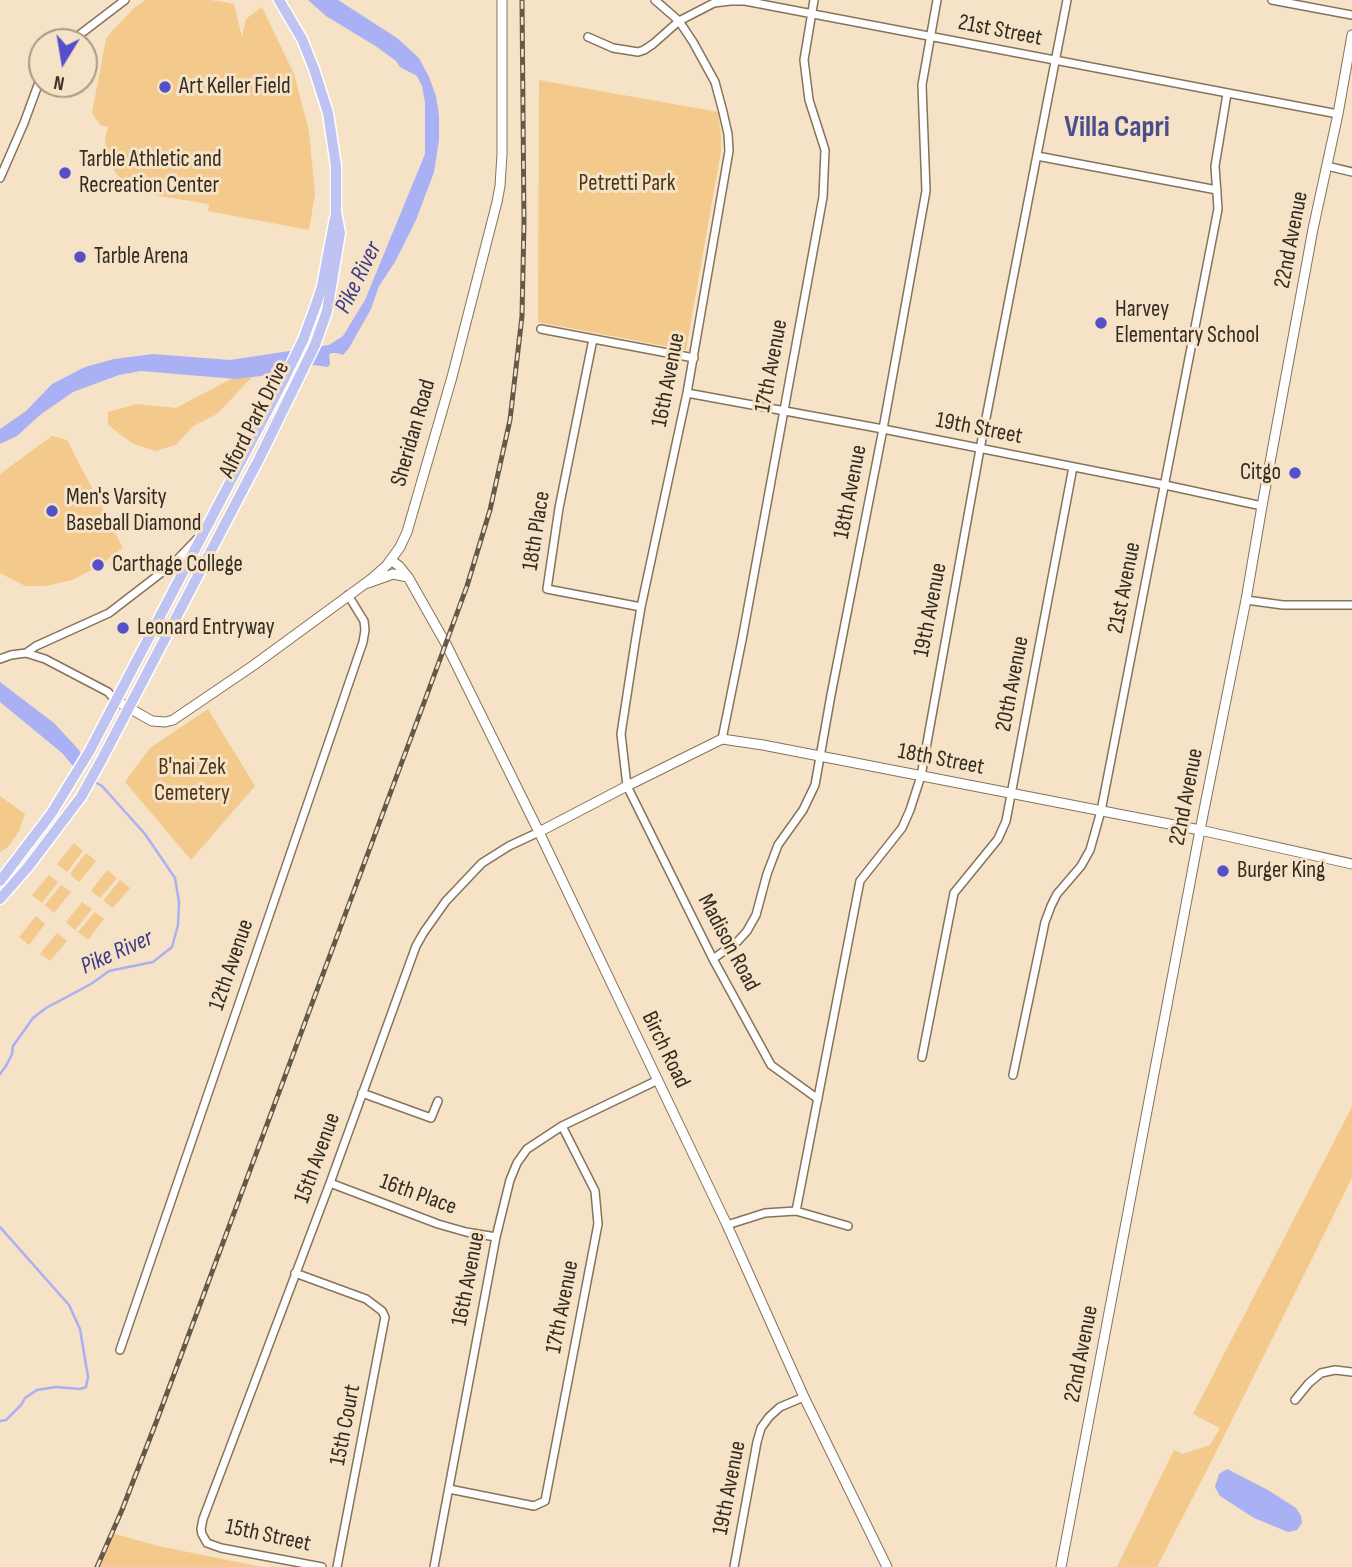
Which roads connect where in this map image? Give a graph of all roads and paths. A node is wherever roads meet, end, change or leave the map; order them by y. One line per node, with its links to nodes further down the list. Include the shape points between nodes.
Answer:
1 (125, 0): 12 (street)
2 (279, 0): 25 (main road, Alford Park Drive, via 302,39 328,113 336,166)
3 (502, 0): 37 (street, Sheridan Road, via 500,187 409,525)
4 (655, 0): 11 (street, 16th Avenue)
5 (814, 0): 9 (street, 17th Avenue)
6 (937, 0): 15 (street, 18th Avenue)
7 (1067, 0): 16 (street, 19th Avenue)
8 (1272, 0): 10 (street)
9 (811, 15): 11 (street, 21st Street, via 730,1 714,3); 15 (street, 21st Street); 30 (street, 17th Avenue, via 804,60 809,100 825,150 824,197)
10 (1352, 15)
11 (680, 21): 14 (street, 21st Street, via 638,52); 28 (street, 16th Avenue, via 715,82 729,151)
12 (88, 28)
13 (1352, 35): 19 (street, 22nd Avenue)
14 (588, 37)
15 (929, 37): 16 (street, 21st Street); 31 (street, 18th Avenue, via 922,85 926,191)
16 (1055, 61): 17 (street, 21st Street); 20 (street, 19th Avenue)
17 (1227, 94): 19 (street, 21st Street); 24 (street, 21st Avenue, via 1216,154)
18 (33, 98): 23 (street)
19 (1338, 114): 21 (street, 22nd Avenue)
20 (1037, 156): 24 (street); 32 (street, 19th Avenue)
21 (1327, 166): 22 (street); 35 (street, 22nd Avenue)
22 (1352, 172)
23 (0, 178)
24 (1217, 190): 34 (street, 21st Avenue, via 1218,209)
25 (336, 212): 36 (main road, Alford Park Drive, via 321,286 303,340); 47 (main road, Alford Park Drive, via 340,233 319,337)
26 (541, 329): 27 (street)
27 (593, 339): 28 (street); 43 (street, 18th Place, via 547,589)
28 (694, 358): 29 (street, 16th Avenue)
29 (687, 393): 30 (street, 19th Street); 43 (street, 16th Avenue)
30 (783, 410): 31 (street, 19th Street); 48 (street, 17th Avenue)
31 (883, 429): 32 (street, 19th Street); 49 (street, 18th Avenue)
32 (980, 449): 33 (street, 19th Street); 50 (street, 19th Avenue)
33 (1073, 467): 34 (street, 19th Street); 52 (street, 20th Avenue)
34 (1165, 485): 35 (street, 19th Street); 53 (street, 21st Avenue)
35 (1262, 506): 41 (street, 22nd Avenue)
36 (209, 525): 44 (street, via 174,563 109,613); 46 (main road, Alford Park Drive)
37 (391, 560): 38 (street, Birch Road); 39 (street, Sheridan Road)
38 (408, 577): 39 (street, via 393,574); 55 (street, Birch Road)
39 (363, 585): 40 (street, Sheridan Road)
40 (348, 595): 47 (street, Sheridan Road, via 173,720 152,721); 73 (street, 12th Avenue, via 364,621 363,642)
41 (1246, 600): 42 (street); 54 (street, 22nd Avenue)
42 (1352, 605)
43 (641, 607): 51 (street, 16th Avenue, via 621,734)
44 (26, 653): 45 (street); 46 (street)
45 (0, 659)
46 (116, 700): 47 (street, Sheridan Road); 57 (main road, via 70,784)
47 (129, 708): 58 (main road, via 80,797)
48 (722, 739): 49 (street, 18th Street); 51 (street)
49 (820, 757): 50 (street, 18th Street); 59 (street, 18th Avenue, via 816,785 778,845 756,915 738,941)
50 (921, 776): 52 (street, 18th Street); 64 (street, 19th Avenue, via 902,828 860,881)
51 (627, 786): 55 (street); 59 (street, Madison Road)
52 (1012, 794): 53 (street, 18th Street); 60 (street, 20th Avenue, via 998,839 954,893)
53 (1101, 810): 54 (street, 18th Street); 61 (street, 21st Avenue, via 1090,850 1057,894 1045,922)
54 (1200, 830): 56 (street, 18th Street); 84 (street, 22nd Avenue)
55 (539, 832): 62 (street, Birch Road); 63 (street, 15th Avenue, via 482,863 433,918 416,946)
56 (1352, 864)
57 (0, 881)
58 (0, 899)
59 (713, 959): 64 (street, Madison Road, via 771,1065)
60 (922, 1057)
61 (1013, 1075)
62 (658, 1080): 66 (street, 16th Avenue); 69 (street, Birch Road)
63 (362, 1093): 65 (street, via 431,1118); 67 (street, 15th Avenue)
64 (818, 1099): 68 (street, 19th Avenue)
65 (438, 1101)
66 (562, 1126): 71 (street, 16th Avenue, via 527,1149 517,1163); 77 (street, 17th Avenue, via 595,1191 598,1224 545,1501 534,1506)
67 (330, 1183): 71 (street, 16th Place, via 438,1224); 72 (street, 15th Avenue)
68 (796, 1211): 69 (street, via 765,1213); 70 (street)
69 (727, 1225): 75 (street, Birch Road)
70 (848, 1226)
71 (496, 1237): 77 (street, 16th Avenue)
72 (295, 1273): 78 (street, 15th Avenue, via 203,1519 201,1529); 80 (street, 15th Court, via 366,1299 385,1317)
73 (120, 1350)
74 (1352, 1372): 76 (street, via 1321,1373)
75 (804, 1397): 82 (street, 19th Avenue, via 774,1412 761,1428); 83 (street, Birch Road)
76 (1295, 1401)
77 (449, 1489): 81 (street, 16th Avenue)
78 (207, 1543): 79 (street, 15th Street)
79 (321, 1567)
80 (337, 1567)
81 (434, 1567)
82 (734, 1567)
83 (887, 1567)
84 (1061, 1567)

